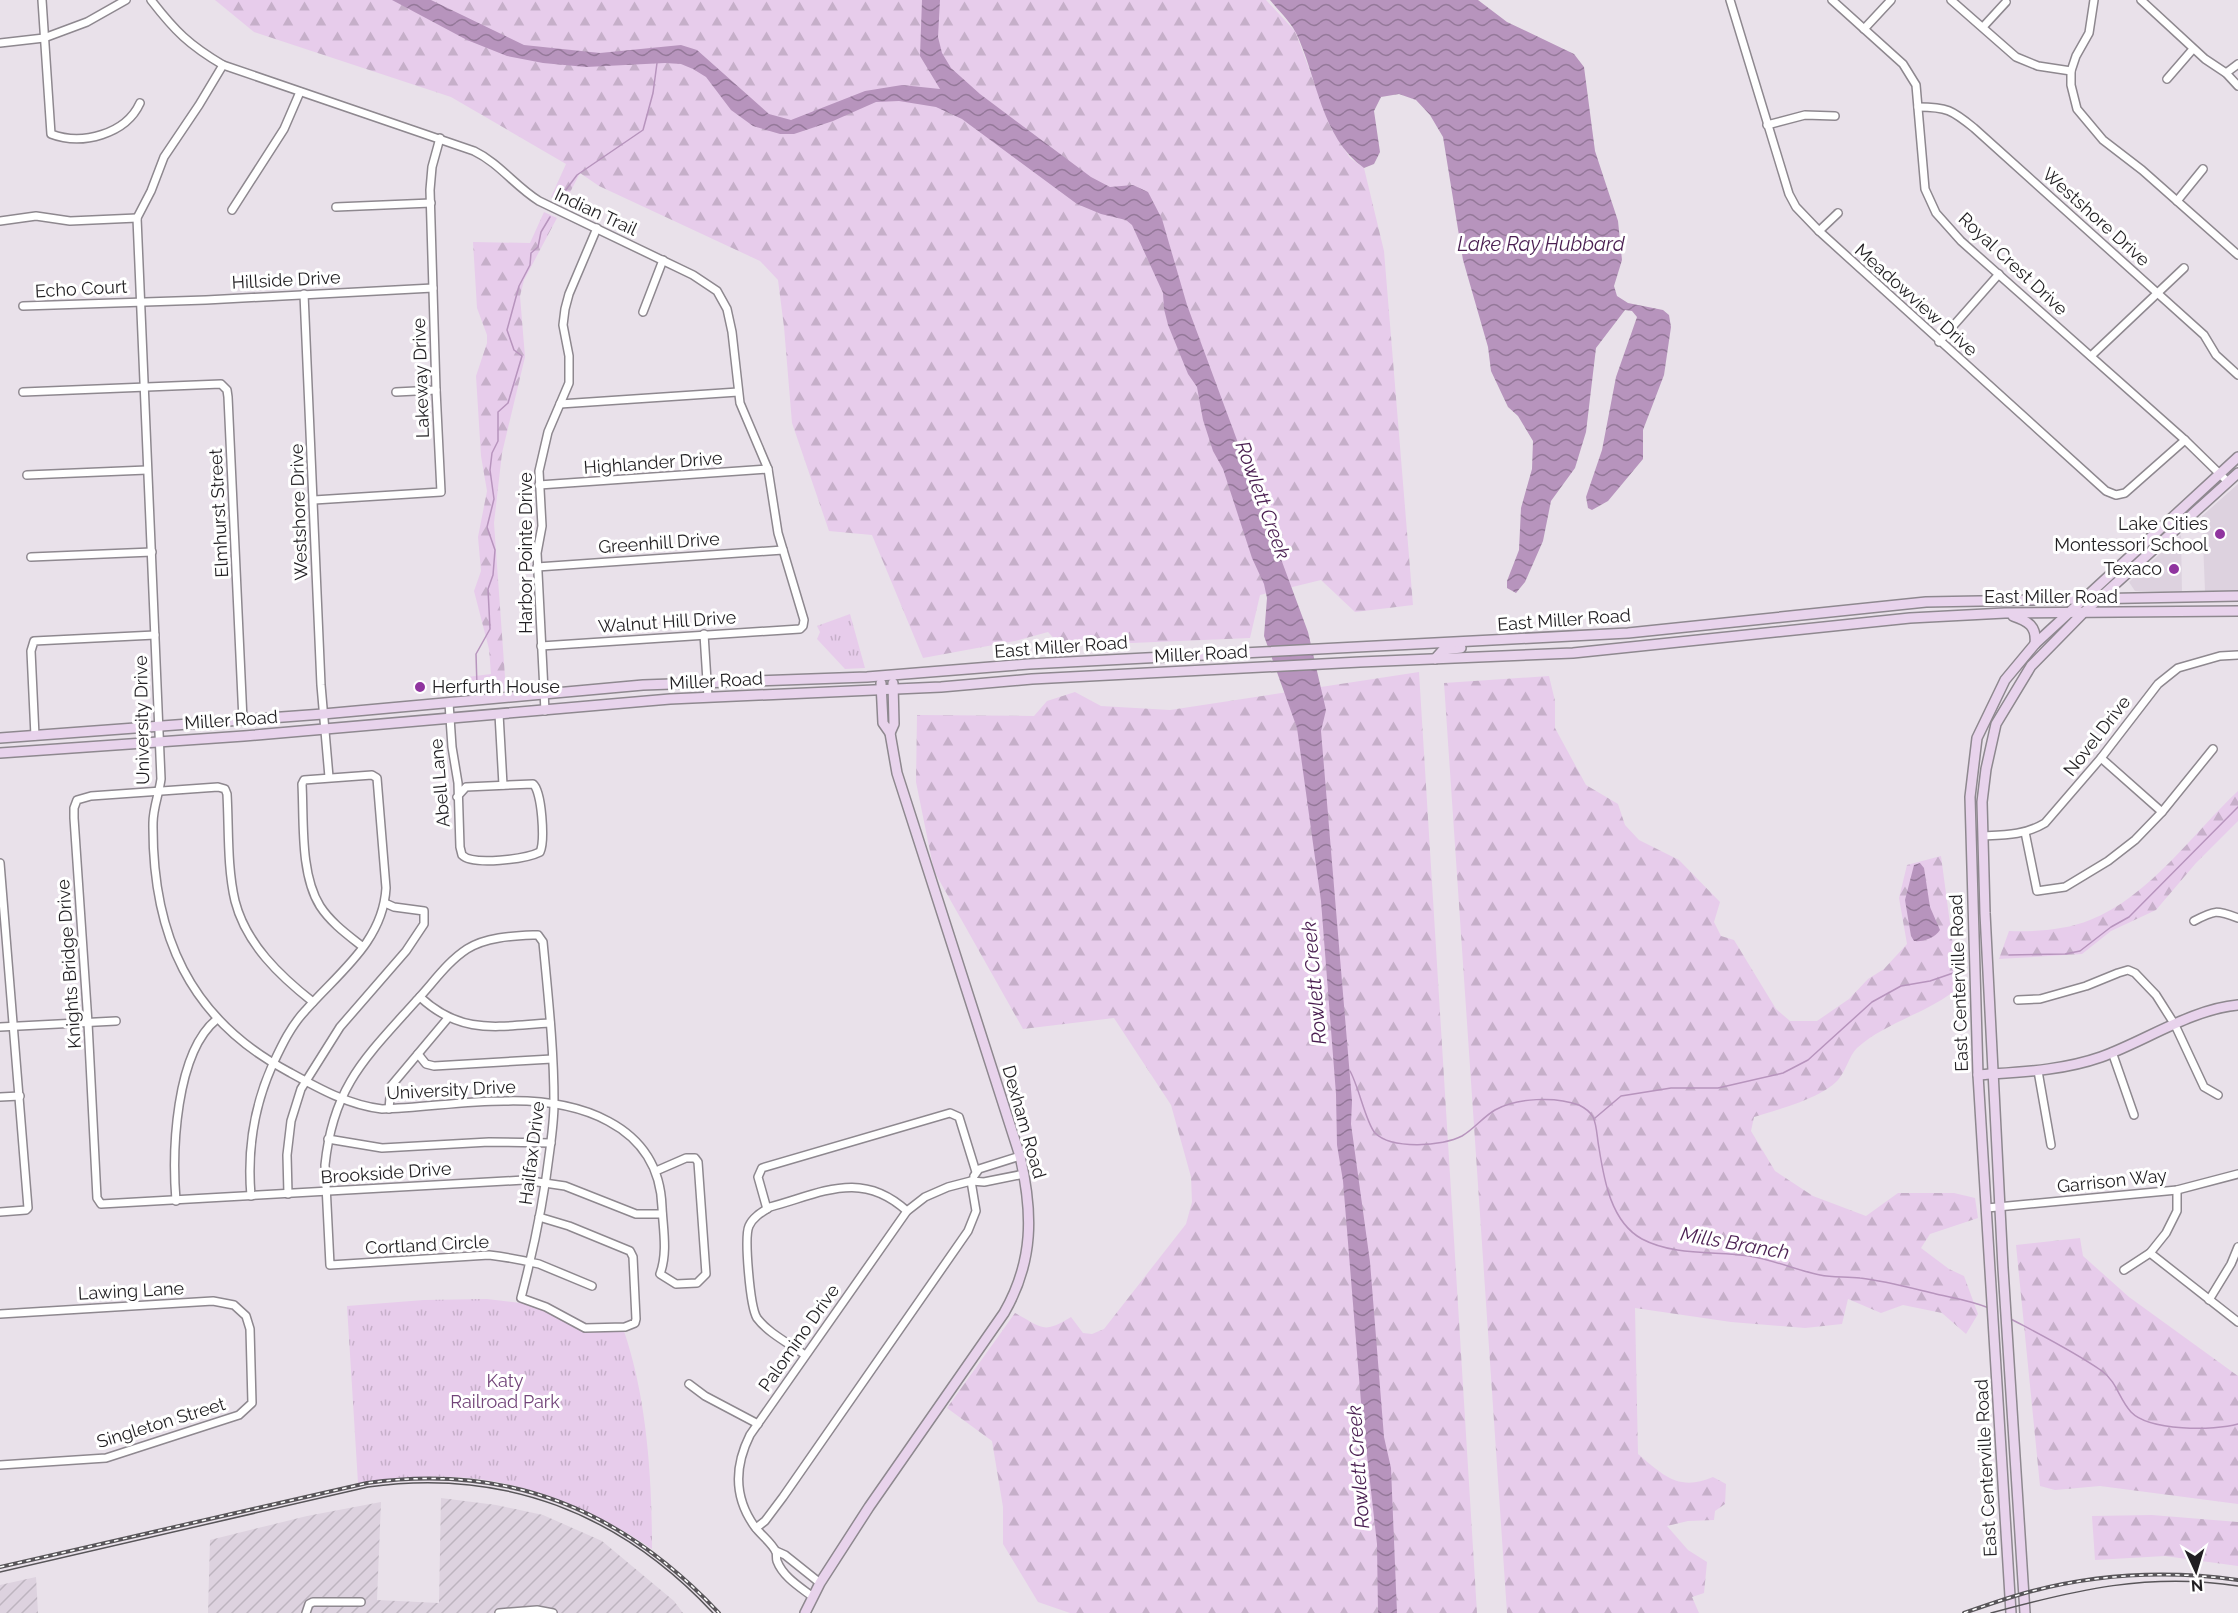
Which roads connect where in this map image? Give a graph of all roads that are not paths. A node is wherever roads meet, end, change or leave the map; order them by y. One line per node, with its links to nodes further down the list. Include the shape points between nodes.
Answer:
1 (42, 0): 13 (street)
2 (126, 0): 13 (street, via 87,22)
3 (152, 0): 17 (street, Indian Trail, via 173,29)
4 (1730, 0): 26 (street, Meadowview Drive)
5 (1832, 0): 12 (street, Royal Crest Drive)
6 (1891, 0): 12 (street)
7 (1951, 0): 11 (street)
8 (2094, 0): 18 (street, via 2089,33)
9 (2140, 0): 15 (street)
10 (2006, 2): 11 (street)
11 (1983, 27): 18 (street, via 2026,63)
12 (1864, 29): 24 (street, Royal Crest Drive, via 1903,64 1916,84)
13 (45, 38): 14 (street); 23 (street, via 51,134 74,138 105,134 124,123)
14 (0, 43)
15 (2193, 49): 19 (street); 20 (street)
16 (2238, 64): 19 (street)
17 (223, 65): 22 (street, Indian Trail); 34 (street, via 164,157)
18 (2071, 71): 29 (street, via 2077,109 2103,140)
19 (2226, 73): 21 (street)
20 (2167, 79)
21 (2238, 86)
22 (300, 92): 27 (street, Indian Trail); 32 (street, via 284,129)
23 (140, 103)
24 (1918, 107): 41 (street, Royal Crest Drive, via 1922,172 1930,201 1961,241); 43 (street, Westshore Drive, via 1941,107 1974,128)
25 (1835, 116): 26 (street, via 1805,115)
26 (1767, 125): 37 (street, Meadowview Drive, via 1789,194)
27 (440, 138): 30 (street, Lakeway Drive, via 432,168); 36 (street, Indian Trail, via 488,158 527,194)
28 (2203, 170): 29 (street)
29 (2177, 201): 38 (street)
30 (431, 203): 31 (street); 42 (street, Lakeway Drive)
31 (336, 207)
32 (232, 210)
33 (1838, 213): 37 (street)
34 (137, 218): 35 (street, via 70,221 36,216); 45 (street, University Drive)
35 (0, 221)
36 (597, 228): 39 (street, Indian Trail); 56 (street, Harbor Pointe Drive, via 565,309 563,325 570,372)
37 (1819, 231): 48 (street, Meadowview Drive)
38 (2238, 255)
39 (663, 260): 47 (street); 55 (street, Indian Trail, via 708,283 723,300 732,332)
40 (2184, 268): 43 (street)
41 (2000, 274): 48 (street); 49 (street, Royal Crest Drive)
42 (433, 288): 44 (street, Hillside Drive); 52 (street, Lakeway Drive)
43 (2157, 293): 49 (street); 50 (street, Westshore Drive, via 2204,335 2216,355)
44 (304, 294): 45 (street, Hillside Drive); 66 (street, Westshore Drive)
45 (141, 301): 46 (street, Echo Court); 51 (street, University Drive)
46 (23, 306)
47 (644, 312)
48 (1939, 342): 57 (street, Meadowview Drive, via 2106,491 2116,495 2125,493)
49 (2091, 356): 57 (street, Royal Crest Drive)
50 (2238, 375)
51 (144, 387): 53 (street, Elmhurst Street); 60 (street, University Drive); 107 (street, Elmhurst Street, via 221,384 227,390)
52 (436, 390): 54 (street); 66 (street, Lakeway Drive, via 441,492)
53 (23, 392)
54 (396, 392)
55 (738, 392): 56 (street); 59 (street, Indian Trail, via 743,414)
56 (560, 404): 65 (street, Harbor Pointe Drive, via 546,440)
57 (2185, 440): 62 (street, Royal Crest Drive)
58 (2238, 457): 62 (main road, East Centerville Road)
59 (768, 469): 65 (street, Highlander Drive); 69 (street, Indian Trail)
60 (147, 470): 63 (street); 70 (street, University Drive)
61 (2238, 473): 64 (main road, East Centerville Road)
62 (2220, 474): 64 (street, Royal Crest Drive); 67 (main road, East Centerville Road)
63 (27, 475)
64 (2229, 482): 68 (main road, East Centerville Road)
65 (539, 485): 72 (street, Harbor Pointe Drive, via 542,526)
66 (314, 500): 104 (street, Westshore Drive)
67 (2148, 540): 68 (main road); 76 (main road, East Centerville Road)
68 (2156, 548): 73 (main road, East Centerville Road)
69 (783, 550): 72 (street, Greenhill Drive); 84 (street, Indian Trail, via 804,620 800,629)
70 (152, 552): 71 (street); 86 (street, University Drive)
71 (31, 557)
72 (537, 567): 90 (street, Harbor Pointe Drive)
73 (2128, 573): 75 (main road, via 2124,587); 77 (main road, East Centerville Road)
74 (2238, 596): 75 (main road, East Miller Road)
75 (2139, 598): 77 (main road, East Miller Road)
76 (2081, 599): 77 (main road, East Miller Road); 78 (main road, East Miller Road, via 1982,599); 81 (main road, East Centerville Road)
77 (2099, 599): 82 (main road, East Centerville Road)
78 (1889, 605): 83 (main road); 87 (main road, East Miller Road)
79 (2238, 611): 82 (main road, East Miller Road)
80 (2005, 613): 81 (main road, East Miller Road); 83 (main road, East Miller Road); 89 (main road, via 2032,625)
81 (2066, 614): 82 (main road, East Miller Road); 89 (main road, East Centerville Road)
82 (2082, 614): 124 (main road, East Centerville Road, via 2031,666 1996,724 1982,802)
83 (1891, 620): 91 (main road, East Miller Road)
84 (794, 629): 85 (street, Walnut Hill Drive)
85 (704, 634): 90 (street, Walnut Hill Drive); 96 (street)
86 (155, 635): 109 (street, University Drive); 112 (street, via 34,641 31,651)
87 (1548, 638): 88 (main road, East Miller Road); 91 (main road)
88 (1483, 642): 93 (main road, via 1443,650); 94 (main road, East Miller Road, via 1029,664)
89 (2035, 644): 125 (main road, East Centerville Road, via 2005,680 1977,738 1970,796)
90 (541, 646): 99 (street, Harbor Pointe Drive)
91 (1548, 654): 93 (main road, East Miller Road)
92 (2238, 655): 117 (street, Novel Drive, via 2178,668 2158,684)
93 (1435, 659): 98 (main road, Miller Road)
94 (892, 675): 95 (main road, Miller Road); 98 (main road, Dexham Road)
95 (880, 676): 96 (main road, Miller Road); 97 (main road, Dexham Road)
96 (707, 682): 99 (main road, Miller Road); 100 (street)
97 (881, 689): 98 (main road, Miller Road); 100 (main road, Miller Road); 111 (main road, Dexham Road, via 883,723)
98 (893, 689): 111 (main road, Dexham Road, via 894,724)
99 (544, 694): 101 (main road, Miller Road); 103 (street, Harbor Pointe Drive)
100 (708, 697): 103 (main road, Miller Road)
101 (444, 703): 102 (main road, Miller Road); 106 (main road)
102 (385, 708): 104 (main road, Miller Road); 108 (main road)
103 (545, 711): 105 (main road, Miller Road)
104 (324, 714): 107 (main road, Miller Road); 110 (street, Westshore Drive)
105 (499, 714): 106 (main road, Miller Road); 119 (street)
106 (446, 717): 108 (main road, Miller Road); 121 (street, Abell Lane)
107 (243, 720): 109 (main road, Miller Road)
108 (387, 723): 110 (main road, Miller Road)
109 (158, 726): 112 (main road, Miller Road); 114 (street, University Drive)
110 (325, 729): 114 (main road, Miller Road); 118 (street, Westshore Drive)
111 (890, 733): 161 (main road, Dexham Road, via 897,773)
112 (35, 736): 113 (main road, Miller Road)
113 (0, 738)
114 (159, 742): 116 (main road, Miller Road); 120 (street, University Drive)
115 (2213, 748): 122 (street)
116 (0, 753)
117 (2101, 758): 122 (street); 123 (street, Novel Drive, via 2045,823)
118 (329, 777): 127 (street, via 377,778); 130 (street, via 309,778 302,784 309,882 326,914)
119 (503, 785): 121 (street, via 466,787); 121 (street, Abell Lane, via 537,786 543,842 540,852 531,856 466,859 460,847)
120 (160, 791): 133 (street, via 225,789 235,902 256,945 273,968); 136 (street, University Drive, via 153,820 159,904 182,968); 138 (street, Knights Bridge Drive, via 91,796 75,803)
121 (457, 797)
122 (2162, 812): 123 (street, via 2108,861 2065,887 2037,891)
123 (2025, 832): 124 (street, Novel Drive)
124 (1983, 836): 125 (main road); 148 (main road, East Centerville Road)
125 (1971, 837): 149 (main road, East Centerville Road)
126 (0, 863): 141 (street)
127 (385, 903): 130 (street, via 377,926); 150 (street, via 424,911 424,924 382,981 340,1028)
128 (2238, 918): 129 (street, via 2212,911)
129 (2194, 921)
130 (363, 947): 133 (street)
131 (420, 997): 135 (street); 139 (street, Hailfax Drive, via 451,962 477,944 534,934 542,938); 154 (street, via 368,1055)
132 (2018, 1000): 140 (street, via 2056,995 2128,970 2156,995)
133 (313, 1002): 146 (street, via 297,1021)
134 (2238, 1005): 140 (main road, via 2219,1007)
135 (448, 1018): 139 (street, via 489,1027); 144 (street)
136 (217, 1019): 146 (street, University Drive, via 242,1043); 172 (street, via 196,1048 183,1088 173,1152)
137 (116, 1021): 138 (street)
138 (88, 1023): 141 (street); 173 (street, Knights Bridge Drive, via 98,1198)
139 (550, 1023): 145 (street, Hailfax Drive)
140 (2175, 1025): 143 (main road); 151 (street, via 2204,1087)
141 (12, 1026): 142 (street); 152 (street)
142 (0, 1027)
143 (2112, 1052): 147 (main road); 157 (street)
144 (418, 1054): 145 (street, via 426,1064 434,1066); 156 (street, via 391,1086)
145 (552, 1059): 155 (street, Hailfax Drive)
146 (273, 1064): 150 (street, University Drive); 171 (street, via 251,1136)
147 (2038, 1071): 148 (main road); 160 (street)
148 (1993, 1074): 149 (main road); 174 (main road, East Centerville Road)
149 (1978, 1075): 175 (main road, East Centerville Road)
150 (305, 1081): 154 (street, University Drive); 170 (street, via 291,1121)
151 (2218, 1095)
152 (20, 1096): 153 (street); 178 (street, via 28,1208)
153 (0, 1097)
154 (341, 1098): 156 (street, University Drive); 158 (street)
155 (554, 1105): 156 (street, University Drive, via 504,1101); 159 (street, Hailfax Drive); 162 (street, University Drive, via 588,1112 617,1126 640,1145)
156 (389, 1109)
157 (2134, 1115)
158 (328, 1139): 159 (street, via 382,1148); 169 (street)
159 (550, 1143): 167 (street, Hailfax Drive)
160 (2051, 1145)
161 (1020, 1156): 163 (street); 164 (main road, Dexham Road)
162 (656, 1171): 179 (street); 179 (street, via 686,1158 698,1162 706,1274 697,1283 676,1284 660,1274 665,1256)
163 (976, 1172): 166 (street); 176 (street, via 959,1117 950,1113 762,1168 758,1178)
164 (1024, 1174): 166 (street, Palomino Drive, via 984,1182); 200 (main road, Dexham Road, via 1029,1236 1025,1264 1011,1300)
165 (2238, 1174): 168 (street, Garrison Way)
166 (971, 1180): 177 (street, Palomino Drive, via 934,1192); 198 (street, via 976,1211 968,1231 783,1497)
167 (546, 1182): 169 (street, Brookside Drive, via 505,1180); 179 (street, Brookside Drive, via 579,1190 636,1214); 180 (street, Hailfax Drive)
168 (2177, 1190): 174 (street, Garrison Way); 182 (street, via 2177,1211)
169 (326, 1193): 170 (street, Brookside Drive); 183 (street, Cortland Circle, via 330,1265 489,1255)
170 (288, 1194): 171 (street, Brookside Drive)
171 (251, 1196): 172 (street, Brookside Drive)
172 (176, 1201): 173 (street, Brookside Drive)
173 (105, 1205)
174 (2001, 1207): 175 (street, Garrison Way); 192 (main road, East Centerville Road)
175 (1987, 1208): 193 (main road, East Centerville Road)
176 (767, 1209): 177 (street, via 849,1186 875,1190); 190 (street, via 754,1218 748,1229 752,1308 759,1320)
177 (907, 1211): 190 (street, Palomino Drive)
178 (0, 1212)
179 (662, 1214)
180 (539, 1218): 183 (street, Hailfax Drive); 183 (street, Hailfax Drive, via 630,1251 635,1323 585,1328 521,1298)
181 (2238, 1247): 186 (street)
182 (2150, 1254): 184 (street); 186 (street)
183 (530, 1262): 185 (street, Cortland Circle)
184 (2124, 1270)
185 (592, 1286)
186 (2209, 1300): 188 (street)
187 (0, 1314): 189 (street, Lawing Lane, via 213,1301 234,1305 246,1316)
188 (2238, 1322)
189 (250, 1329): 195 (street, Singleton Street, via 252,1403 239,1415 105,1458)
190 (805, 1354): 194 (street, Palomino Drive)
191 (689, 1384): 194 (street)
192 (2013, 1411): 193 (main road); 196 (main road, East Centerville Road)
193 (1999, 1412): 197 (main road, East Centerville Road)
194 (758, 1424): 198 (street, Palomino Drive, via 744,1448 738,1478 742,1502)
195 (0, 1465)
196 (2021, 1525): 197 (main road); 208 (main road, East Centerville Road)
197 (2006, 1526): 207 (main road, East Centerville Road)
198 (756, 1528): 199 (street, Palomino Drive)
199 (776, 1551): 200 (street, Palomino Drive); 201 (street, Palomino Drive, via 786,1573)
200 (820, 1583): 201 (main road, Dexham Road)
201 (813, 1597): 206 (main road, Dexham Road)
202 (362, 1602): 203 (street, via 318,1601 309,1604)
203 (306, 1613)
204 (499, 1613): 205 (street)
205 (553, 1613)
206 (805, 1613)
207 (2012, 1613)
208 (2025, 1613)

